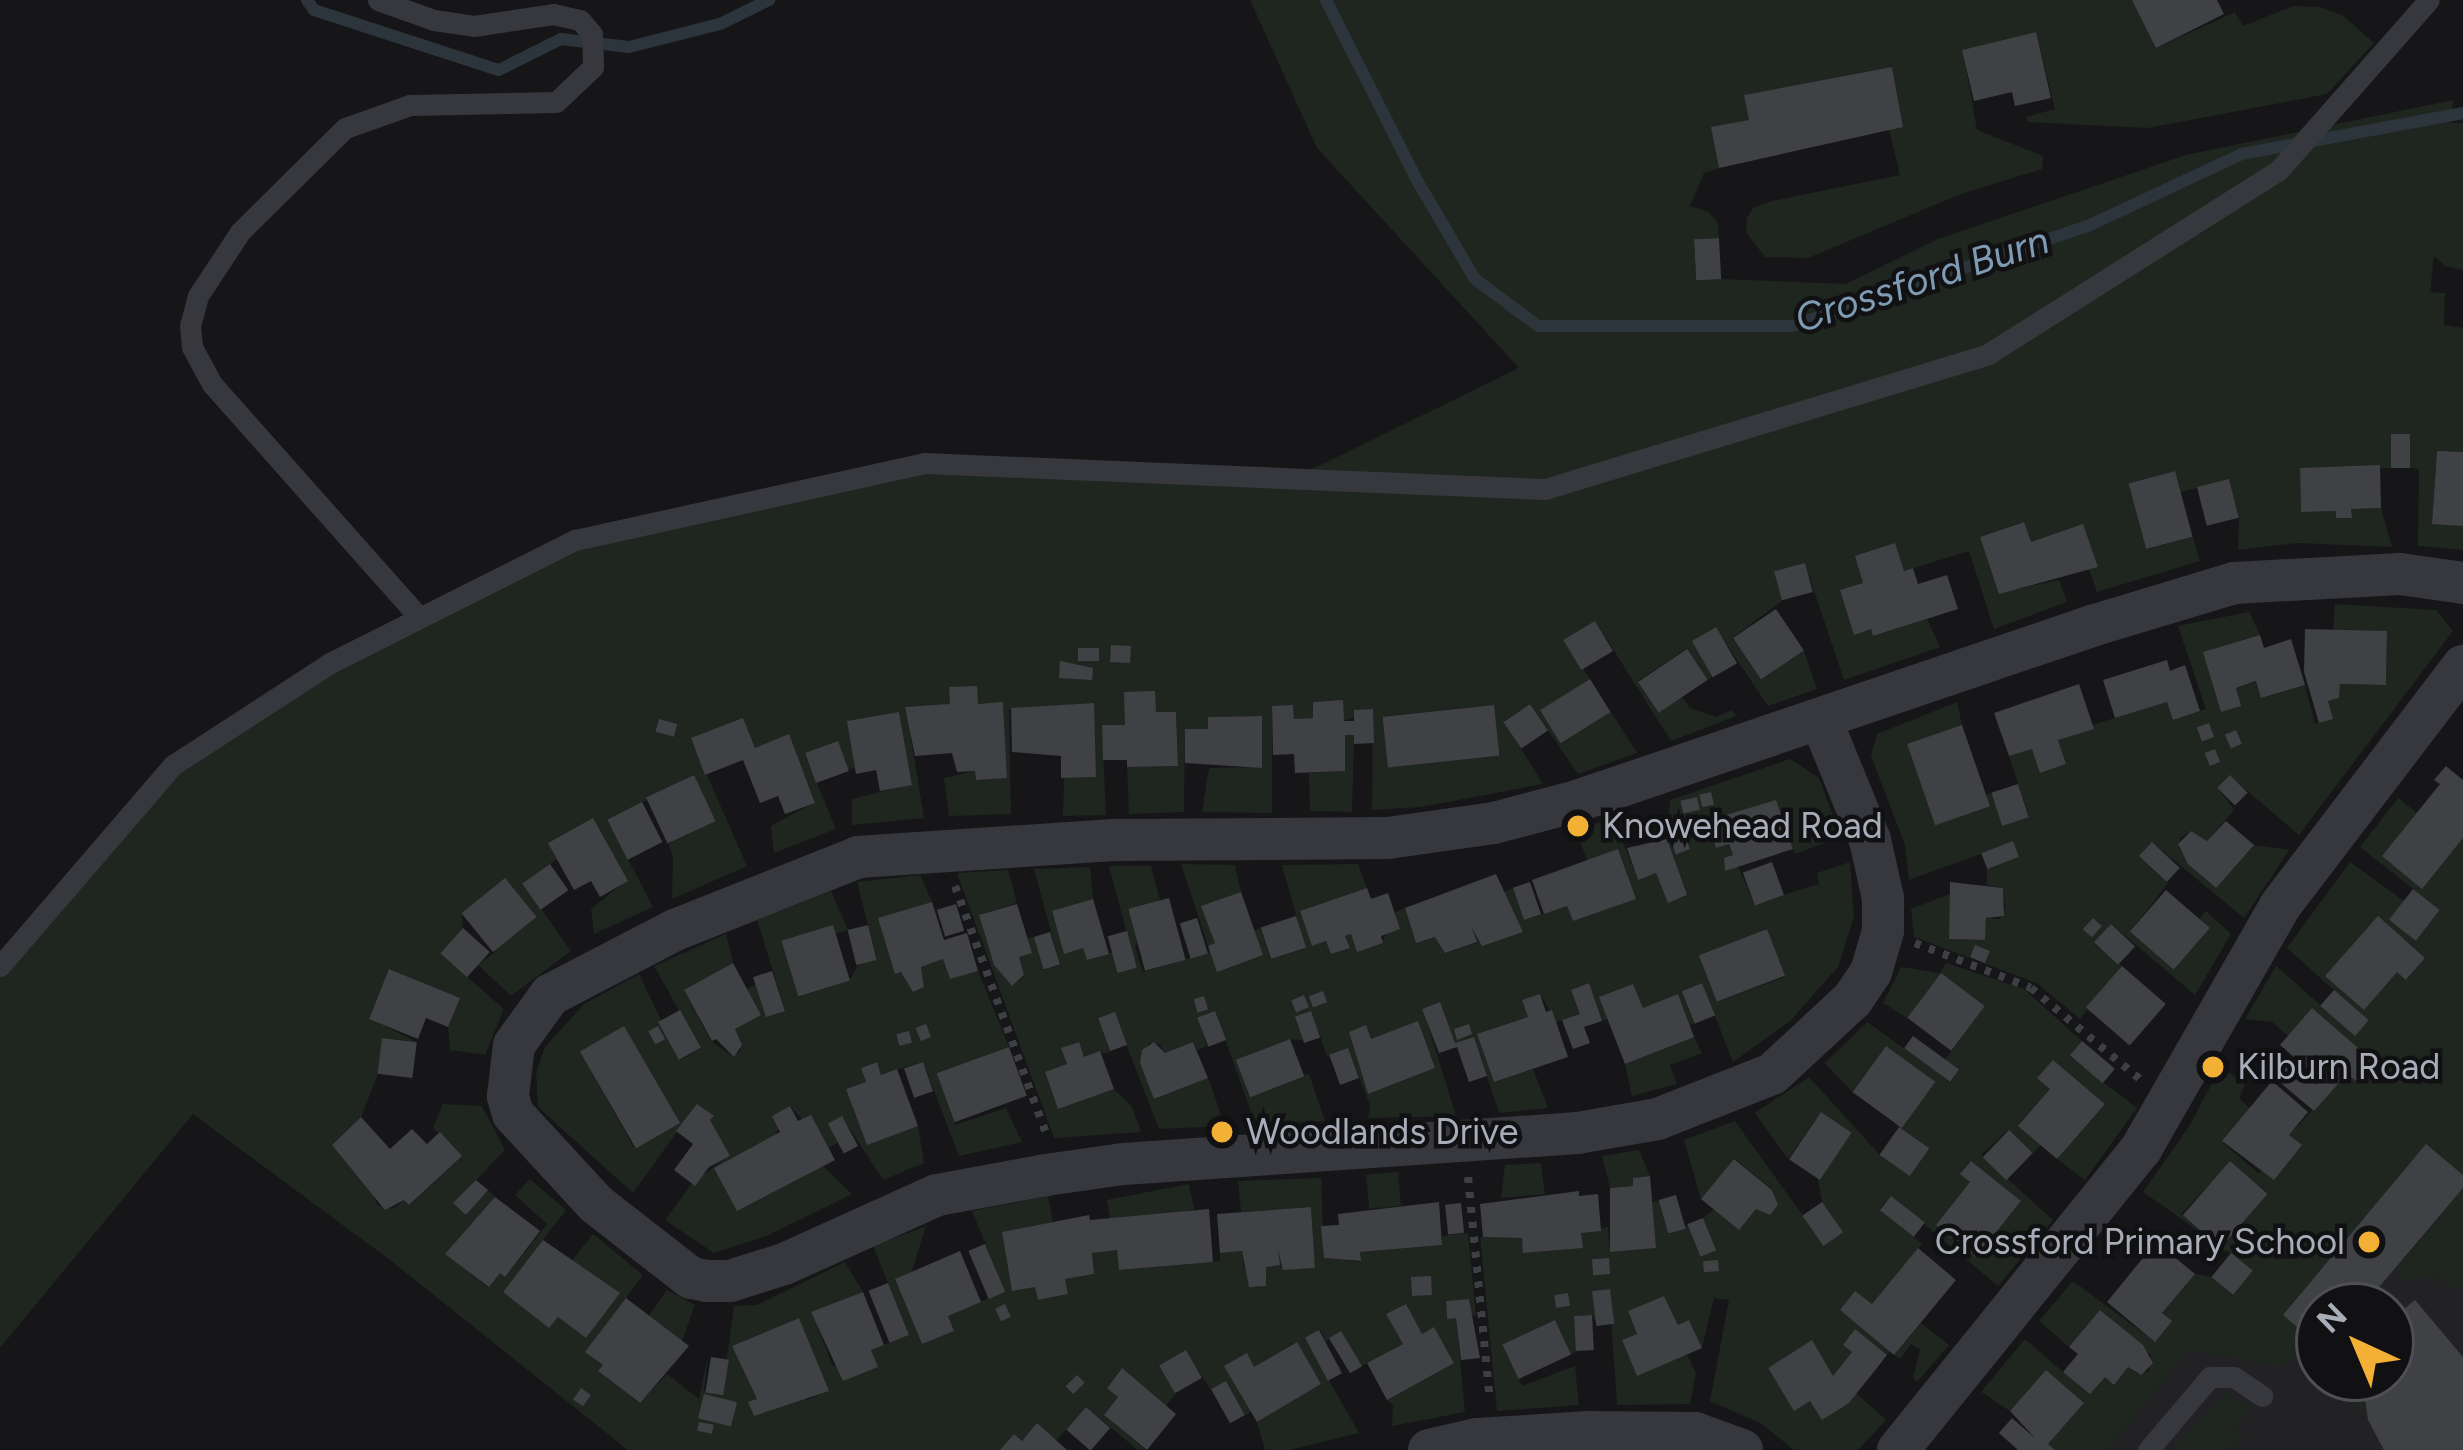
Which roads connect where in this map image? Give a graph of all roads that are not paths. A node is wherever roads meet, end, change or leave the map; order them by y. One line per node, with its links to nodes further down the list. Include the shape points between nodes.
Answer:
1 (378, 0): 4 (lane, via 474,26 554,14 580,20 592,34 592,67 556,102 410,105 345,128 240,232 198,296 192,347 212,384)
2 (2429, 0): 4 (lane, via 2278,171 1988,354 1545,489 924,463 575,540)
3 (2463, 583): 6 (street, via 2400,574 2234,583)
4 (419, 617): 7 (lane, via 330,662 173,765)
5 (2463, 666): 11 (street, via 2280,906 2141,1149)
6 (1821, 720): 6 (street, via 1494,823 1388,838 1117,840 858,857 675,930 550,995 514,1045 508,1096 514,1114 596,1204 691,1278 730,1281 937,1196 1060,1172 1650,1121 1772,1074 1871,972 1882,898 1870,840)
7 (0, 966)
8 (2263, 1396): 12 (lane, via 2234,1377 2210,1377)
9 (1429, 1450): 10 (street, via 1589,1432 1695,1433)
10 (1742, 1450)
11 (1898, 1450)
12 (2148, 1450)

